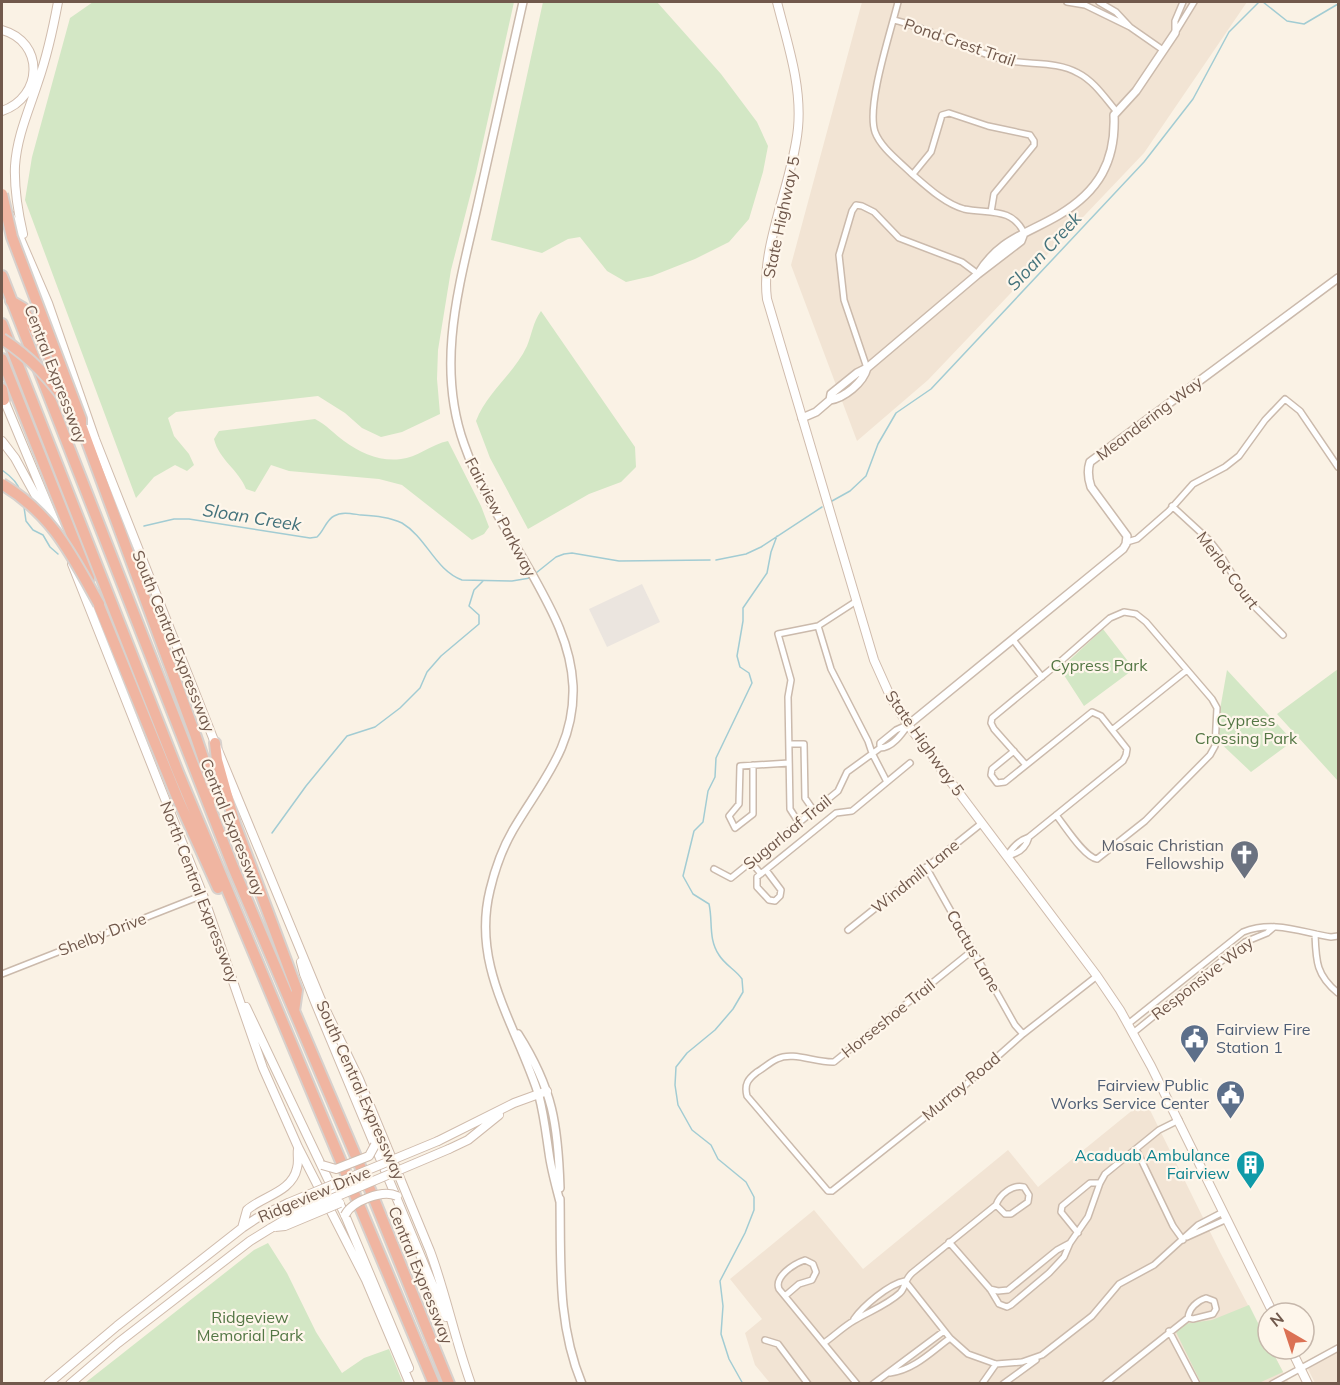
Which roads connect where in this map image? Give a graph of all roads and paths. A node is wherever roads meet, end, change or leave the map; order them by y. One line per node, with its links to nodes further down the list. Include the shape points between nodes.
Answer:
1 (58, 2): 20 (main road, via 15,165 16,202)
2 (523, 2): 78 (street, Fairview Parkway, via 455,299 450,359 455,411 472,466 550,607 571,657 573,705 558,757 511,833 490,891 487,952)
3 (777, 2): 30 (main road, State Highway 5, via 796,82 799,126 769,258 766,292)
4 (898, 2): 9 (street)
5 (1066, 2): 10 (street, via 1085,5)
6 (1099, 2): 10 (street)
7 (1183, 2): 12 (street)
8 (1194, 2): 12 (street)
9 (894, 20): 15 (street, Pond Crest Trail, via 1002,59 1077,72); 16 (street, via 872,119 881,144)
10 (1130, 27): 13 (street)
11 (2, 30): 14 (main road, via 22,42 32,58 34,72 26,94)
12 (1175, 33): 13 (street)
13 (1163, 50): 15 (street, via 1136,91)
14 (2, 111)
15 (1117, 111): 19 (street, via 1112,153 1103,172 1086,194 1059,215)
16 (913, 174): 18 (street, via 947,201 962,208); 18 (street, via 931,152 942,116 949,113 1030,135 1034,145 994,194)
17 (2, 196): 20 (main road, South Central Expressway); 31 (highway, bridge, via 12,237)
18 (991, 212): 19 (street, via 1013,217)
19 (1024, 234): 21 (street, via 986,260)
20 (26, 248): 31 (main road, South Central Expressway, via 48,303)
21 (978, 274): 28 (street); 28 (street, via 962,262 899,238 874,212 856,205 839,255 844,300)
22 (2, 276): 24 (highway, Central Expressway)
23 (1338, 278): 36 (street, Meandering Way, via 1090,462 1091,487 1125,533)
24 (11, 301): 31 (highway, via 23,308); 56 (highway, Central Expressway)
25 (2, 324): 77 (highway, Central Expressway)
26 (2, 339): 31 (highway, bridge, via 41,369)
27 (2, 359): 39 (highway, bridge)
28 (867, 368): 30 (street, via 831,394 830,400 816,412)
29 (2, 394): 37 (main road, North Central Expressway)
30 (802, 418): 38 (main road, State Highway 5)
31 (85, 423): 47 (main road, South Central Expressway); 56 (highway, via 214,790)
32 (2, 441): 37 (main road)
33 (1338, 467): 35 (street, via 1300,411 1286,399 1264,420 1239,456 1193,484)
34 (2, 484): 39 (highway, bridge, via 52,525)
35 (1172, 506): 36 (street, via 1137,539); 41 (street, Merlot Court, via 1209,540 1255,607)
36 (1127, 542): 42 (street)
37 (70, 558): 66 (main road, North Central Expressway)
38 (855, 602): 40 (street); 45 (main road, State Highway 5, via 880,674)
39 (99, 604): 77 (highway, via 177,797)
40 (818, 626): 48 (street, via 778,634 791,680); 50 (street, via 831,669)
41 (1283, 635)
42 (1014, 640): 44 (street); 45 (street)
43 (1187, 670): 44 (street, via 1146,622 1136,614 1124,612 1110,618); 46 (street); 58 (street, via 1217,708 1215,747 1210,755 1145,821 1097,859)
44 (1042, 677): 49 (street, via 992,718 994,729)
45 (908, 725): 50 (street, Sugarloaf Trail, via 896,730); 59 (main road, State Highway 5)
46 (1112, 730): 54 (street, via 1101,716 1092,712); 58 (street, via 1127,749 1123,761)
47 (215, 743): 71 (main road, South Central Expressway); 79 (highway, via 235,824 297,990)
48 (789, 744): 51 (street); 57 (street, via 804,744 805,798)
49 (1014, 751): 54 (street); 54 (street, via 992,769 993,779 1005,782)
50 (872, 753): 55 (street); 57 (street, Sugarloaf Trail, via 847,772 838,791)
51 (789, 763): 53 (street); 60 (street, via 790,809)
52 (910, 764): 55 (street)
53 (753, 765): 53 (street, via 740,766 739,804 729,816 735,828 753,814)
54 (1026, 765)
55 (887, 782): 65 (street, via 852,811 836,813)
56 (209, 805): 79 (highway, Central Expressway)
57 (814, 811): 60 (street, Sugarloaf Trail)
58 (1056, 815): 61 (street)
59 (982, 822): 61 (main road, State Highway 5); 63 (street, Windmill Lane)
60 (799, 823): 62 (street, Sugarloaf Trail)
61 (1007, 856): 74 (main road, State Highway 5)
62 (751, 862): 64 (street, Sugarloaf Trail, via 731,878); 65 (street)
63 (926, 867): 68 (street, Windmill Lane); 72 (street, Cactus Lane)
64 (714, 870)
65 (763, 872): 65 (street, via 757,877 758,887 769,900 775,901 781,890)
66 (203, 895): 73 (street, Shelby Drive); 75 (main road, North Central Expressway)
67 (1274, 927): 69 (street); 80 (street, Responsive Way, via 1243,932); 81 (street, Responsive Way, via 1245,942)
68 (848, 930)
69 (1315, 934): 70 (street); 76 (street, via 1321,974)
70 (1338, 936)
71 (298, 944): 87 (main road, via 304,974); 121 (main road, South Central Expressway, via 423,1232 441,1279)
72 (973, 950): 82 (street, Cactus Lane); 95 (street, Horseshoe Trail, via 834,1062 779,1058 750,1078 745,1088 747,1096)
73 (2, 974)
74 (1097, 976): 80 (main road, State Highway 5); 82 (street, Murray Road)
75 (235, 984): 88 (main road, North Central Expressway, via 263,1068); 91 (main road)
76 (1338, 993)
77 (276, 1011): 131 (highway, Central Expressway)
78 (505, 1011): 83 (street, Fairview Parkway); 84 (street, Fairview Parkway)
79 (294, 1012): 132 (highway, Central Expressway)
80 (1128, 1024): 81 (main road, State Highway 5)
81 (1133, 1033): 86 (main road, State Highway 5)
82 (1023, 1034): 95 (street, Murray Road, via 832,1191)
83 (547, 1091): 84 (main road, Ridgeview Drive); 98 (street, Fairview Parkway, via 558,1136)
84 (538, 1094): 85 (main road, Ridgeview Drive); 98 (street, Fairview Parkway)
85 (514, 1102): 90 (main road, Ridgeview Drive, bridge, via 457,1133); 92 (main road, Ridgeview Drive, bridge, via 468,1140)
86 (1179, 1120): 89 (street); 101 (main road, State Highway 5)
87 (375, 1145): 90 (main road, bridge); 91 (main road, bridge, via 369,1156 336,1169)
88 (298, 1147): 102 (main road, via 294,1178 247,1210); 129 (main road, North Central Expressway, via 366,1280)
89 (1136, 1149): 93 (street, via 1110,1169); 104 (street, via 1173,1226)
90 (383, 1164): 92 (main road, bridge); 94 (main road, Ridgeview Drive, bridge)
91 (322, 1165): 94 (main road)
92 (388, 1176): 96 (main road); 97 (main road, Ridgeview Drive, bridge)
93 (1100, 1183): 103 (street); 103 (street, via 1090,1182 1062,1206 1063,1215)
94 (332, 1185): 97 (main road, bridge); 102 (main road, Ridgeview Drive, bridge)
95 (824, 1188)
96 (397, 1196): 100 (main road, bridge, via 382,1193 350,1206); 121 (main road)
97 (338, 1200): 100 (main road, bridge); 111 (main road, Ridgeview Drive, bridge, via 292,1215 270,1228)
98 (560, 1202): 134 (street, Fairview Parkway, via 563,1315)
99 (996, 1205): 99 (street, via 1011,1215 1028,1202 1029,1195 1017,1185); 105 (street)
100 (345, 1215): 130 (main road)
101 (1225, 1215): 104 (street, via 1198,1225); 112 (main road, State Highway 5)
102 (242, 1228): 108 (main road, Ridgeview Drive)
103 (1078, 1233): 106 (street)
104 (1185, 1239): 122 (street, via 1154,1265 1119,1284 1092,1316)
105 (949, 1242): 107 (street); 109 (street)
106 (1070, 1243): 109 (street, via 1008,1290); 109 (street, via 1064,1257 1011,1305 999,1304)
107 (905, 1281): 114 (street, via 891,1286); 114 (street, via 898,1294); 115 (street)
108 (169, 1285): 111 (main road); 127 (main road, Ridgeview Drive)
109 (990, 1289)
110 (784, 1296): 110 (street, via 799,1284 812,1281 816,1272 813,1264 802,1261 778,1279); 119 (street)
111 (178, 1297): 128 (main road, Ridgeview Drive)
112 (1267, 1301)
113 (1188, 1318): 113 (street, via 1210,1316 1216,1305 1211,1299 1202,1299 1191,1308); 116 (street)
114 (854, 1320): 119 (street)
115 (944, 1331): 117 (street); 126 (street)
116 (1169, 1331): 140 (street); 141 (street)
117 (950, 1338): 124 (street, via 968,1354); 126 (street, via 903,1371)
118 (765, 1340): 135 (street, via 778,1344)
119 (824, 1343): 136 (street)
120 (1338, 1348): 125 (street)
121 (459, 1349): 133 (main road, South Central Expressway)
122 (1042, 1355): 124 (street, via 1022,1362); 139 (street)
123 (1297, 1361): 125 (main road)
124 (996, 1364): 138 (street)
125 (1301, 1370): 142 (street); 143 (main road)
126 (890, 1373): 137 (street)
127 (48, 1383)
128 (70, 1383)
129 (410, 1383)
130 (415, 1383)
131 (434, 1383)
132 (449, 1383)
133 (471, 1383)
134 (582, 1383)
135 (808, 1383)
136 (857, 1383)
137 (873, 1383)
138 (982, 1383)
139 (1003, 1383)
140 (1105, 1383)
141 (1197, 1383)
142 (1272, 1383)
143 (1308, 1383)

